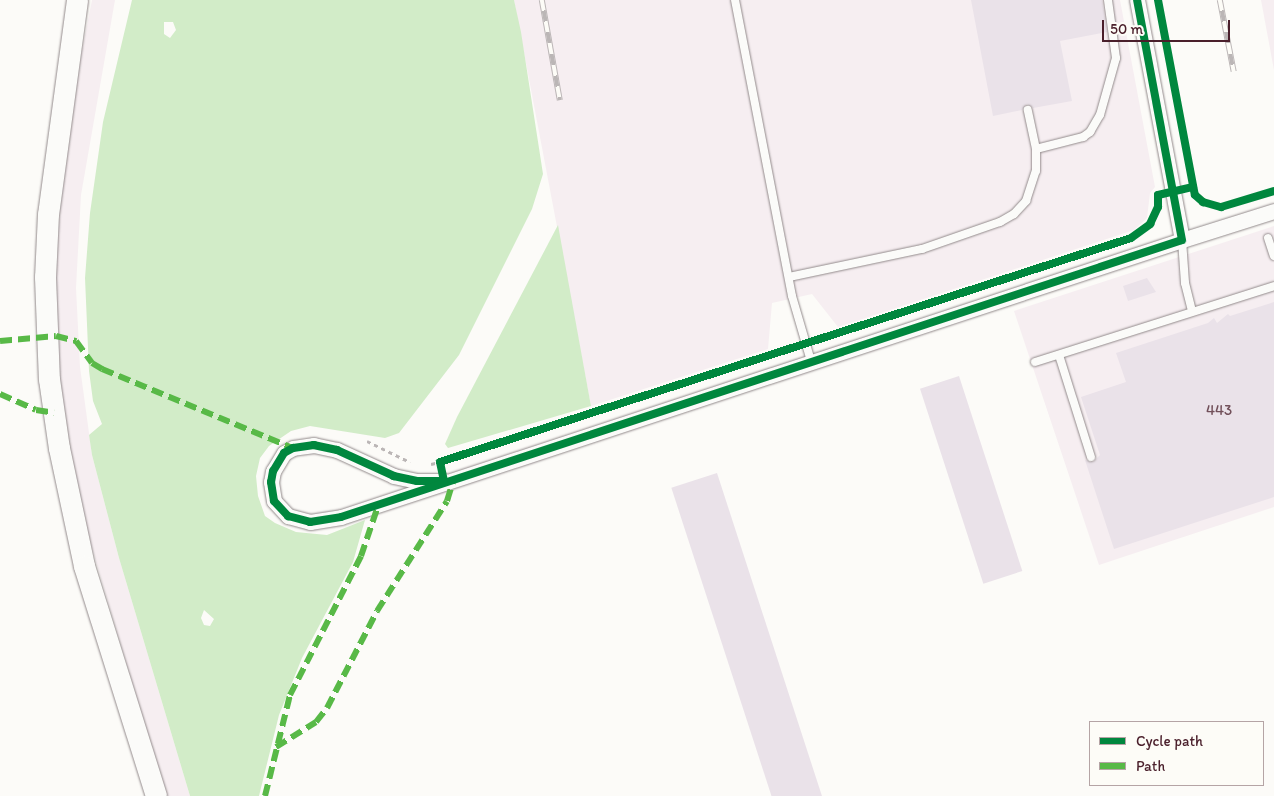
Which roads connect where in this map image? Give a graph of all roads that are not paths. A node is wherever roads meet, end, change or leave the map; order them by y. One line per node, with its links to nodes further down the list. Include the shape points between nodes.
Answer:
1 (77, 0): 19 (street, via 48,214 45,278 49,379 59,448 84,566)
2 (734, 0): 11 (lane)
3 (1108, 0): 6 (lane, via 1116,58 1100,116 1083,137)
4 (1137, 0): 9 (street)
5 (1028, 110): 6 (lane)
6 (1036, 149): 11 (lane, via 1034,180 1026,200 1000,222 922,249)
7 (1274, 211): 9 (street)
8 (1268, 238): 10 (lane)
9 (1182, 240): 13 (lane, via 1185,283); 15 (street)
10 (1274, 256)
11 (789, 277): 15 (lane)
12 (1274, 286): 13 (lane)
13 (1192, 311): 14 (lane)
14 (1059, 354): 16 (lane); 17 (lane)
15 (812, 361): 18 (street)
16 (1035, 362)
17 (1091, 458)
18 (444, 482): 18 (street, via 394,476 337,450 314,445 293,448 284,453 273,471 271,492 280,510 293,518 310,522 341,518)
19 (156, 796)

